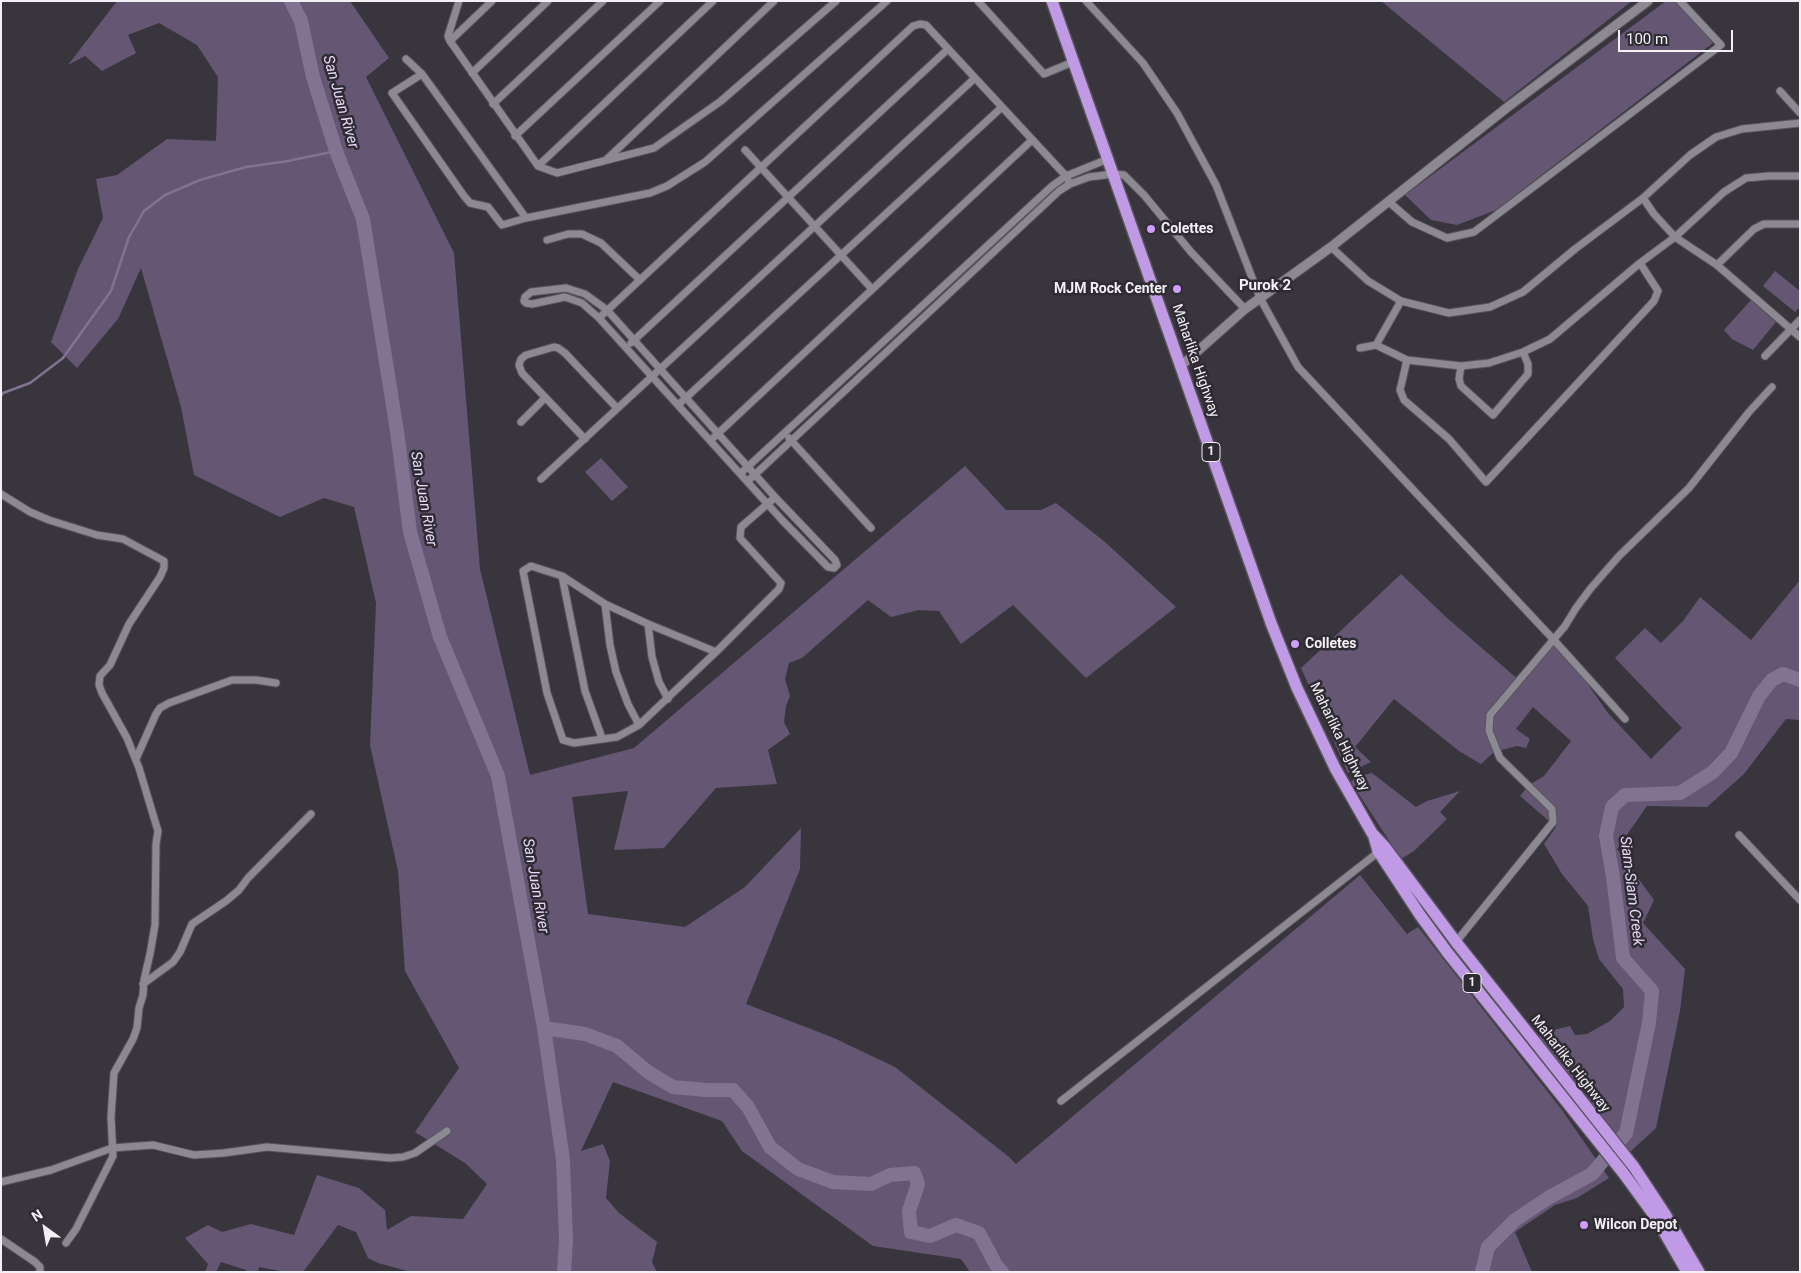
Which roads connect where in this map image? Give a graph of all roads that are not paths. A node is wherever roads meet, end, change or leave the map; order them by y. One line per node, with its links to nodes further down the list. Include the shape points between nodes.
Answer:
1 (459, 1): 15 (street, via 448,36)
2 (492, 1): 15 (street)
3 (548, 1): 19 (street)
4 (603, 1): 23 (street)
5 (660, 1): 27 (street)
6 (714, 1): 32 (street)
7 (774, 1): 31 (street)
8 (836, 1): 31 (street, via 721,101 654,148)
9 (887, 1): 41 (street, via 705,162 667,186 650,193)
10 (978, 1): 18 (street, via 1044,74)
11 (1052, 1): 18 (highway, Maharlika Highway / 1)
12 (1086, 1): 52 (street, via 1143,63 1177,113 1216,185)
13 (1648, 1): 40 (street)
14 (1680, 1): 40 (street, via 1721,45 1474,232 1447,238 1412,222)
15 (450, 42): 19 (street)
16 (948, 49): 21 (street); 33 (street, via 926,25 913,26); 38 (street)
17 (406, 59): 20 (street)
18 (1073, 62): 30 (highway, Maharlika Highway / 1)
19 (472, 73): 23 (street)
20 (422, 74): 41 (street); 41 (street, via 392,93 464,196 470,203 488,207 502,225)
21 (975, 78): 24 (street); 43 (street)
22 (1780, 91): 25 (street)
23 (493, 104): 27 (street)
24 (1002, 107): 28 (street); 47 (street)
25 (1800, 113)
26 (1800, 124): 39 (street, via 1742,129 1716,137 1690,155)
27 (515, 136): 32 (street)
28 (1032, 140): 35 (street); 51 (street)
29 (745, 150): 33 (street)
30 (1108, 159): 34 (highway, Maharlika Highway / 1); 35 (street)
31 (604, 162): 32 (street, via 557,174)
32 (538, 166)
33 (761, 167): 38 (street); 50 (street)
34 (1113, 174): 37 (street, via 1089,177); 55 (street, via 1124,175 1144,195); 67 (highway, Maharlika Highway / 1)
35 (1066, 176): 37 (street); 78 (street)
36 (1800, 176): 44 (street, via 1746,178 1724,192)
37 (1070, 184): 81 (street)
38 (788, 196): 43 (street); 60 (street)
39 (1643, 198): 44 (street); 53 (street, via 1523,292 1490,307 1449,313)
40 (1389, 202): 46 (street)
41 (526, 218)
42 (1800, 224): 49 (street, via 1764,224 1754,229)
43 (815, 226): 47 (street); 69 (street)
44 (1675, 237): 48 (street); 49 (street)
45 (547, 240): 50 (street, via 582,234 601,242)
46 (1330, 247): 52 (street); 53 (street, via 1368,281)
47 (841, 255): 51 (street); 73 (street)
48 (1640, 263): 64 (street, via 1550,339); 66 (street, via 1658,291 1654,301 1486,482 1449,439 1404,400 1400,390)
49 (1717, 265): 58 (street)
50 (640, 280): 54 (street)
51 (872, 289): 77 (street)
52 (1260, 298): 55 (street); 94 (street, via 1298,367)
53 (1401, 301): 61 (street)
54 (607, 310): 56 (street); 56 (street, via 585,294 566,288 531,292 524,301 532,304 564,297 582,303); 60 (street)
55 (1245, 310): 67 (street)
56 (599, 318): 62 (street)
57 (1800, 320): 58 (street)
58 (1792, 329): 59 (street); 65 (street)
59 (1800, 336)
60 (634, 340): 62 (street); 69 (street)
61 (1376, 345): 63 (street); 66 (street)
62 (626, 347): 70 (street)
63 (1360, 348)
64 (1523, 352): 68 (street, via 1489,363); 68 (street, via 1528,374 1493,415 1461,386)
65 (1765, 356)
66 (1407, 360): 68 (street)
67 (1182, 366): 104 (highway, Maharlika Highway / 1, via 1290,670 1335,768)
68 (1461, 366)
69 (660, 369): 70 (street); 73 (street)
70 (652, 376): 74 (street); 75 (street)
71 (1772, 387): 94 (street, via 1689,488 1608,568)
72 (545, 398): 75 (street, via 522,373 519,365 526,354 554,347 566,353); 76 (street); 79 (street)
73 (686, 398): 74 (street); 77 (street)
74 (678, 404): 80 (street)
75 (617, 408): 79 (street)
76 (521, 422)
77 (718, 433): 80 (street); 82 (street)
78 (785, 434): 81 (street); 82 (street)
79 (585, 439): 85 (street)
80 (711, 440): 83 (street)
81 (791, 441): 84 (street); 90 (street)
82 (748, 467): 83 (street); 84 (street)
83 (741, 474): 86 (street)
84 (755, 474): 86 (street); 88 (street)
85 (541, 479)
86 (748, 481): 89 (street)
87 (1, 494): 101 (street, via 49,520 96,535 123,539 164,560 160,577 130,624 110,665 100,676 102,693)
88 (775, 497): 89 (street); 89 (street, via 835,560 837,565 834,568 828,567)
89 (768, 504): 95 (street, via 741,527 740,538 781,583 779,589)
90 (871, 528)
91 (562, 576): 92 (street); 100 (street, via 585,691); 100 (street, via 531,566 523,571 547,692 563,740 574,743)
92 (605, 604): 93 (street); 99 (street, via 616,672)
93 (648, 624): 95 (street); 97 (street, via 658,682)
94 (1553, 639): 98 (street); 106 (street, via 1490,715 1489,731 1500,758 1552,809 1552,822)
95 (716, 652): 97 (street)
96 (276, 683): 101 (street, via 232,680 160,708)
97 (668, 699): 99 (street)
98 (1625, 719)
99 (640, 725): 100 (street, via 617,737)
100 (602, 738)
101 (136, 759): 107 (street, via 158,831 155,925)
102 (310, 814): 107 (street, via 239,890 192,924 173,962)
103 (1739, 835): 105 (street)
104 (1382, 849): 106 (highway, Maharlika Highway / 1); 108 (street); 109 (highway, Maharlika Highway / 1, via 1420,915 1447,952)
105 (1800, 900)
106 (1456, 942): 109 (highway, Maharlika Highway / 1)
107 (144, 984): 111 (street, via 133,1039 114,1073)
108 (1061, 1101)
109 (1590, 1122): 112 (highway, Maharlika Highway / 1)
110 (447, 1131): 111 (street, via 415,1153 390,1158 267,1147 194,1154 152,1145)
111 (112, 1148): 113 (street, via 51,1170); 115 (street, via 113,1156)
112 (1629, 1171): 117 (highway, Maharlika Highway / 1); 118 (highway, Maharlika Highway / 1, via 1665,1214)
113 (1, 1182)
114 (1, 1239): 116 (street, via 35,1262)
115 (66, 1243)
116 (40, 1272)
117 (1688, 1272)
118 (1699, 1272)

